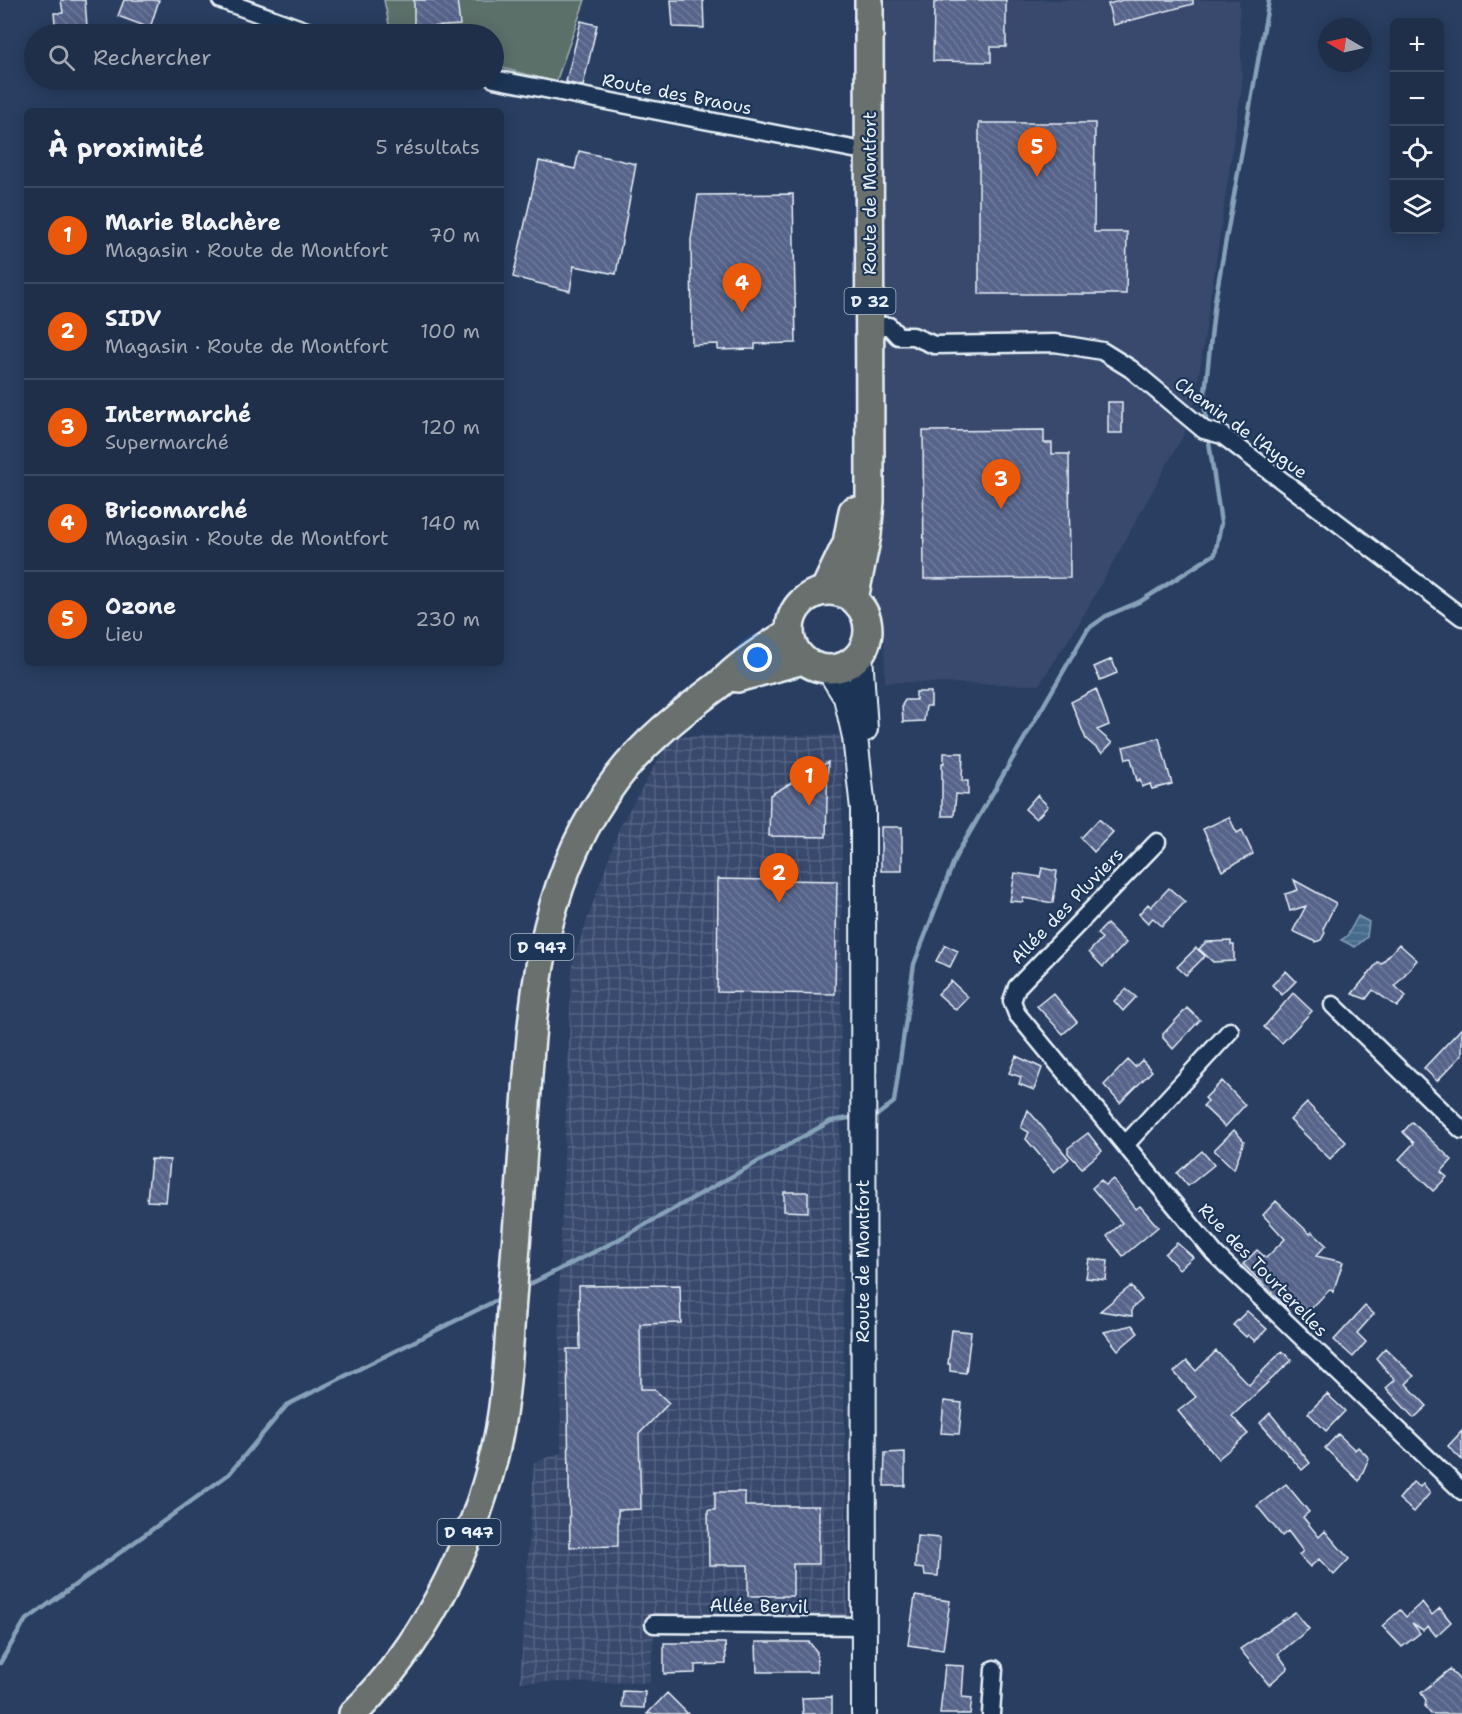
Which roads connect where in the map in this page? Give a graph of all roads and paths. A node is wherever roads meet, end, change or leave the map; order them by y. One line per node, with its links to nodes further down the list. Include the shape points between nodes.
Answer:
1 (221, 0): 4 (street)
2 (852, 0): 6 (main road, Route de Montfort / D 32)
3 (869, 0): 7 (main road, Route de Montfort / D 32)
4 (287, 24)
5 (504, 81): 6 (street, Route des Braous)
6 (853, 149): 8 (main road, Route de Montfort / D 32, via 853,507 847,543)
7 (870, 326): 9 (main road, Route de Montfort / D 32, via 870,501); 10 (street, Chemin de l'Aygue, via 889,326 898,336 913,336 934,345 1055,343 1102,351 1131,369 1204,430 1222,435)
8 (824, 591): 9 (main road, via 835,591); 11 (main road, via 799,604)
9 (854, 600): 12 (main road, via 867,618 869,629)
10 (1462, 617)
11 (790, 632): 13 (main road, via 791,642); 15 (main road, D 947)
12 (860, 655): 14 (main road, via 841,668); 16 (main road, Route de Montfort, via 867,774)
13 (803, 660): 14 (main road); 15 (main road, D 947)
14 (829, 670): 16 (main road, Route de Montfort, via 846,696)
15 (719, 685): 27 (main road, D 947, via 678,715 617,778 577,844 560,882 536,981 511,1320 492,1463 461,1553 433,1609 399,1661)
16 (863, 809): 25 (main road, Route de Montfort)
17 (1156, 842): 18 (street, Allée des Pluviers, via 1017,987)
18 (1012, 1001): 22 (street, Rue des Tourterelles, via 1017,1014)
19 (1333, 1005): 21 (street)
20 (1230, 1031): 22 (street)
21 (1462, 1130)
22 (1125, 1145): 23 (street, Rue des Tourterelles, via 1215,1254)
23 (1462, 1491)
24 (654, 1624): 25 (street, Allée Bervil)
25 (864, 1626): 28 (main road, Route de Montfort)
26 (994, 1669): 29 (street)
27 (354, 1714)
28 (864, 1714)
29 (992, 1714)

